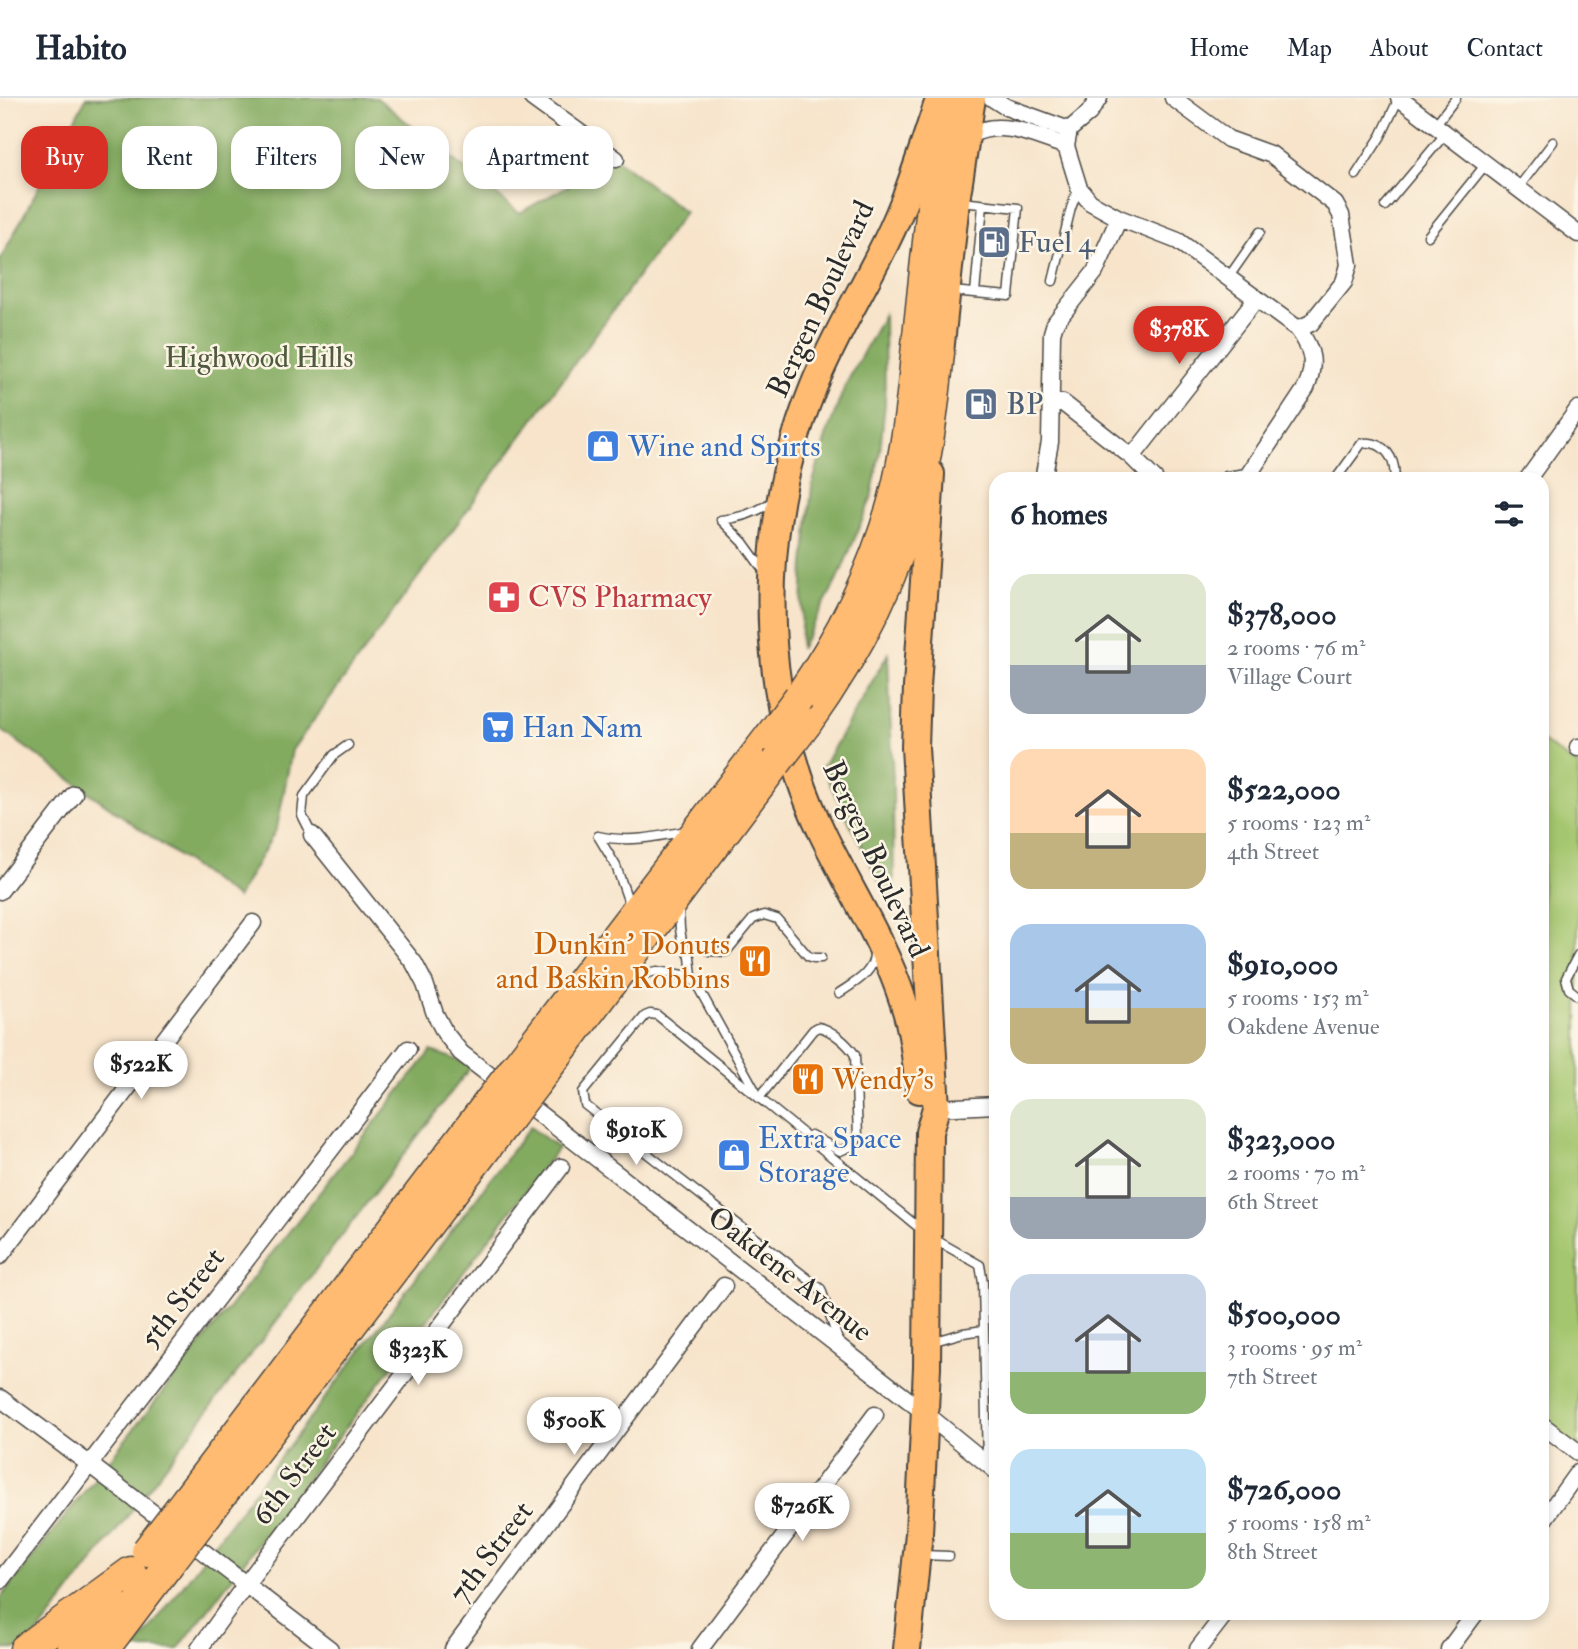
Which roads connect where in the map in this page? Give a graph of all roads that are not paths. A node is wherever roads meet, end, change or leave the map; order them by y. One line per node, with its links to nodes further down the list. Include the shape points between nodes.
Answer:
1 (532, 98): 14 (street)
2 (940, 98): 42 (main road, Bergen Boulevard, via 887,240 812,391)
3 (948, 98): 44 (highway, via 906,438 893,500 874,561)
4 (971, 98): 11 (highway, Bergen Boulevard)
5 (992, 98): 12 (street)
6 (1099, 98): 12 (street)
7 (1173, 98): 31 (street, via 1228,139 1272,155 1335,204 1349,265 1344,282 1311,323)
8 (1400, 98): 10 (street); 16 (lane)
9 (1456, 98): 10 (lane)
10 (1440, 129): 15 (street); 21 (lane)
11 (964, 137): 12 (street, via 996,128); 19 (highway, Bergen Boulevard)
12 (1068, 138): 17 (street)
13 (1553, 142): 18 (lane)
14 (616, 159)
15 (1486, 163): 18 (street); 25 (lane)
16 (1356, 174)
17 (1079, 188): 22 (street, via 1090,202); 27 (lane)
18 (1518, 188): 24 (street)
19 (955, 201): 20 (lane); 28 (highway, Bergen Boulevard)
20 (983, 205): 29 (lane); 29 (lane, via 1018,208 1009,296)
21 (1385, 206)
22 (1119, 218): 26 (street, via 1178,241); 33 (street, via 1095,272 1055,323)
23 (1260, 232): 26 (lane)
24 (1578, 234)
25 (1428, 236)
26 (1228, 278): 30 (street)
27 (1053, 281)
28 (945, 291): 29 (lane); 32 (highway, Bergen Boulevard)
29 (975, 293)
30 (1256, 299): 31 (street); 35 (street)
31 (1298, 329): 38 (street, via 1312,357 1311,374)
32 (939, 353): 44 (highway, via 924,463 898,557 858,644 835,681); 67 (main road, Bergen Boulevard, via 915,747)
33 (1051, 403): 35 (street, via 1063,403); 36 (street, via 1051,442)
34 (1578, 409): 41 (street)
35 (1132, 457): 37 (street)
36 (1045, 472)
37 (1147, 472)
38 (1250, 472)
39 (1341, 472): 40 (lane, via 1362,443 1371,442 1391,457)
40 (1395, 472)
41 (1533, 472)
42 (781, 495): 43 (main road, Bergen Boulevard); 43 (lane, via 756,511 721,520 754,555)
43 (771, 584): 54 (main road, Bergen Boulevard, via 775,671 796,764 828,846)
44 (802, 710): 46 (highway, bridge)
45 (348, 745): 49 (lane, via 334,755 304,796 302,815)
46 (773, 750): 48 (highway); 51 (highway)
47 (74, 793): 50 (street)
48 (700, 827): 52 (highway); 52 (lane, via 637,839 598,836 620,875)
49 (312, 835): 74 (street, Oakdene Avenue, via 414,963 435,1014 461,1053)
50 (0, 891)
51 (677, 895): 58 (lane); 59 (highway)
52 (631, 916): 63 (highway)
53 (253, 923): 70 (street)
54 (873, 931): 60 (lane, via 874,958 869,969); 67 (main road, Bergen Boulevard, via 904,1003 921,1111)
55 (709, 951): 57 (lane, via 726,952 753,919 768,915 777,919 808,956)
56 (1578, 955): 61 (lane, via 1566,978 1569,989)
57 (821, 958)
58 (692, 976): 59 (lane, via 646,973); 64 (lane)
59 (608, 988): 63 (highway)
60 (839, 993)
61 (1578, 996)
62 (408, 1049): 81 (street, 5th Street)
63 (525, 1076): 87 (highway, bridge, via 197,1506)
64 (760, 1098): 66 (lane); 66 (lane, via 816,1027 849,1046 856,1059 856,1143 838,1150); 74 (lane, via 650,1014 583,1092 585,1105 821,1289)
65 (989, 1107): 67 (street)
66 (786, 1120): 69 (lane)
67 (932, 1120): 69 (main road, Bergen Boulevard)
68 (561, 1167): 89 (street, 6th Street)
69 (929, 1237): 72 (lane, via 980,1265); 73 (main road, Bergen Boulevard)
70 (0, 1256)
71 (724, 1286): 99 (street, 7th Street)
72 (984, 1330): 73 (lane); 78 (lane)
73 (928, 1343): 76 (main road, Bergen Boulevard)
74 (841, 1349): 76 (street, Oakdene Avenue)
75 (0, 1398): 81 (street)
76 (925, 1413): 82 (street, Oakdene Avenue); 85 (main road, Bergen Boulevard)
77 (874, 1415): 100 (street)
78 (989, 1428)
79 (1549, 1430): 80 (street)
80 (1578, 1452)
81 (89, 1464): 88 (street, 5th Street); 89 (street)
82 (989, 1465)
83 (1578, 1472): 84 (street)
84 (1549, 1512)
85 (916, 1555): 86 (lane); 101 (main road, Bergen Boulevard)
86 (949, 1556)
87 (148, 1563): 90 (highway); 93 (highway); 94 (highway)
88 (0, 1581)
89 (246, 1584): 97 (street, 6th Street); 98 (street)
90 (126, 1619): 95 (highway); 96 (highway)
91 (1220, 1620): 102 (street)
92 (1471, 1620): 103 (street)
93 (25, 1649)
94 (72, 1649)
95 (104, 1649)
96 (113, 1649)
97 (199, 1649)
98 (330, 1649)
99 (453, 1649)
100 (700, 1649)
101 (907, 1649)
102 (1198, 1649)
103 (1449, 1649)

